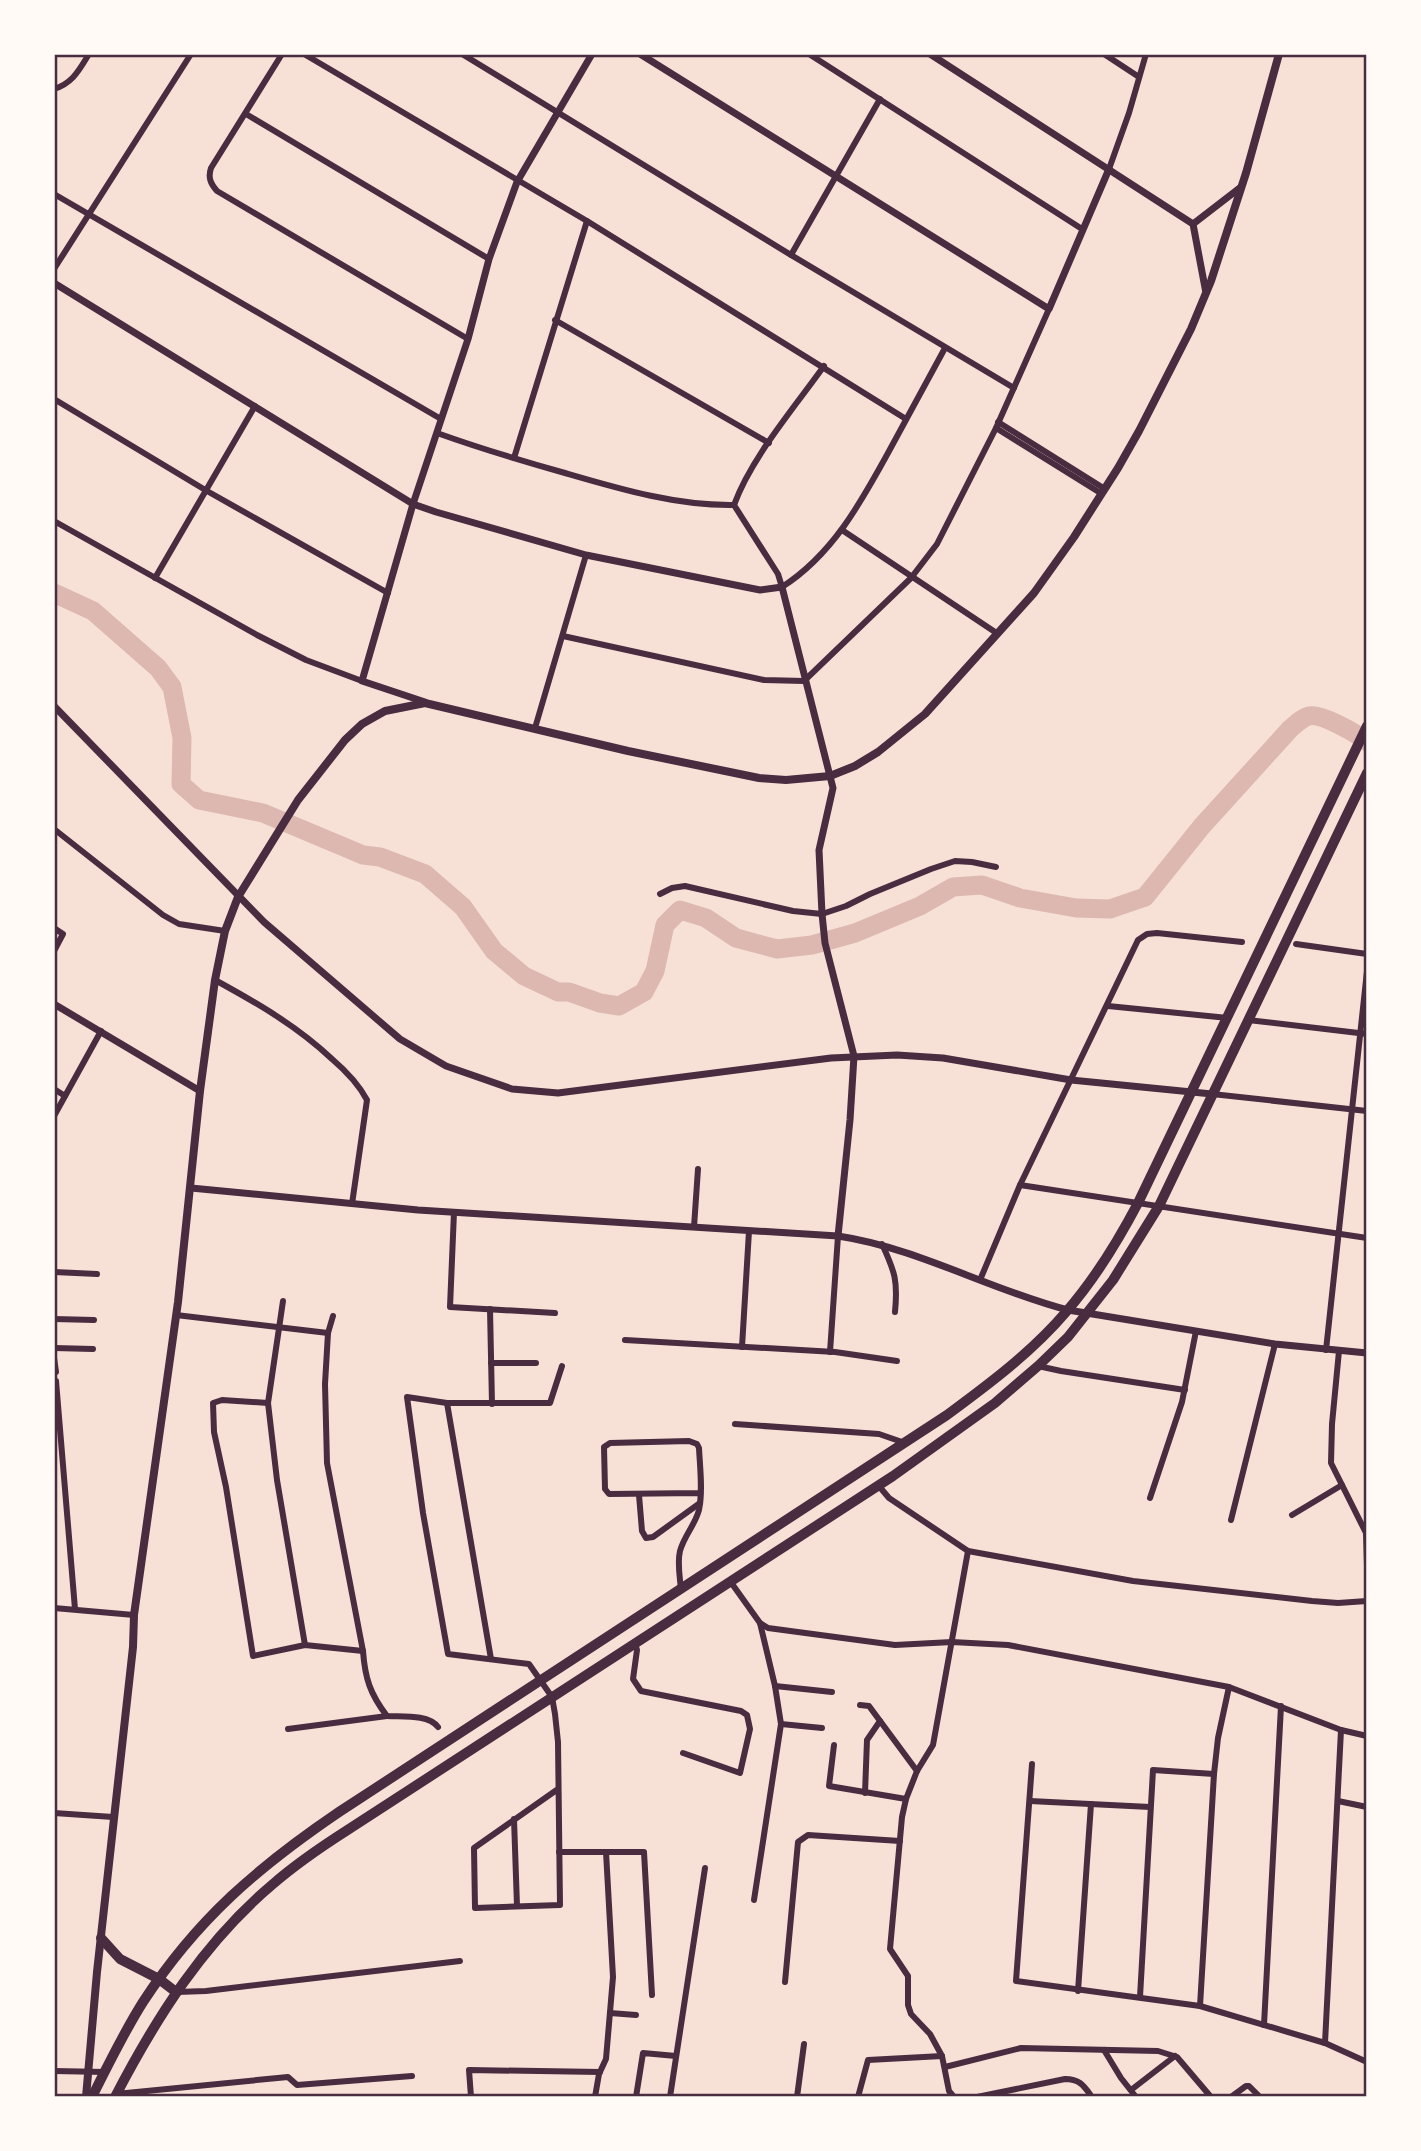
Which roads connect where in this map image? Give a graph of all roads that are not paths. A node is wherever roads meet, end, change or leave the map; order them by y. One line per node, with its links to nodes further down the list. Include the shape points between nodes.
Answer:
1 (89, 54): 14 (street, via 68,83)
2 (191, 54): 23 (street)
3 (282, 54): 17 (street)
4 (304, 54): 20 (street)
5 (462, 54): 16 (street)
6 (592, 54): 16 (street)
7 (640, 54): 19 (street)
8 (810, 54): 15 (street)
9 (930, 54): 18 (street)
10 (1104, 54): 13 (street)
11 (1146, 54): 13 (street)
12 (1279, 54): 21 (main road)
13 (1139, 77): 18 (street)
14 (54, 89)
15 (880, 99): 19 (street); 26 (street)
16 (557, 113): 20 (street); 27 (street)
17 (246, 114): 28 (street); 34 (street, via 211,168 211,184 217,191)
18 (1109, 169): 25 (street); 26 (street)
19 (835, 177): 27 (street); 32 (street)
20 (517, 182): 24 (street); 28 (street)
21 (1241, 187): 25 (street); 31 (main road)
22 (54, 194): 23 (street)
23 (89, 213): 29 (street); 40 (street)
24 (587, 221): 33 (street); 36 (street)
25 (1193, 224): 31 (street)
26 (1082, 229): 32 (street)
27 (790, 255): 35 (street)
28 (489, 259): 34 (street)
29 (54, 269)
30 (54, 284): 39 (street)
31 (1206, 293): 47 (main road, via 1139,431)
32 (1048, 309): 37 (street)
33 (555, 320): 44 (street); 45 (street)
34 (468, 339): 40 (street)
35 (945, 348): 37 (street); 41 (street)
36 (824, 366): 41 (street); 44 (street)
37 (1014, 388): 42 (street)
38 (54, 399): 46 (street)
39 (255, 406): 46 (street); 48 (street)
40 (441, 419): 43 (street)
41 (906, 419): 51 (street)
42 (997, 425): 47 (street); 54 (street, via 937,544)
43 (437, 433): 45 (street); 48 (street)
44 (769, 443): 49 (street)
45 (513, 458): 49 (street, via 613,487 705,505)
46 (207, 491): 53 (street); 56 (street)
47 (1104, 491): 57 (main road, via 1034,593)
48 (413, 504): 52 (street); 56 (street)
49 (734, 505): 55 (street)
50 (54, 521): 53 (street)
51 (842, 530): 54 (street); 55 (street, via 799,576)
52 (586, 555): 55 (street, via 760,590); 58 (street)
53 (155, 578): 59 (street, via 306,660)
54 (911, 578): 57 (street); 60 (street)
55 (782, 587): 60 (street)
56 (388, 593): 59 (street)
57 (998, 634): 65 (main road, via 925,714 878,752)
58 (563, 636): 60 (street, via 764,680); 64 (street)
59 (362, 681): 61 (street)
60 (804, 681): 65 (street)
61 (425, 702): 64 (main road); 70 (main road, via 385,711 345,740 298,800)
62 (54, 706): 70 (street)
63 (1367, 726): 82 (main road)
64 (535, 728): 65 (main road, via 759,778)
65 (830, 776): 71 (street, via 831,802 819,850)
66 (1365, 776): 83 (main road)
67 (54, 830): 73 (street, via 163,915 179,924)
68 (996, 867): 71 (street, via 955,861)
69 (660, 894): 71 (street, via 685,886)
70 (238, 897): 73 (main road); 86 (street, via 400,1038 446,1066 512,1089 558,1093)
71 (822, 917): 86 (street)
72 (54, 928): 76 (street, via 63,934)
73 (225, 931): 79 (main road)
74 (1242, 942): 81 (street, via 1147,934 1139,940)
75 (1296, 944): 77 (street)
76 (54, 951)
77 (1367, 954)
78 (1367, 971): 85 (street)
79 (215, 980): 89 (main road); 100 (street, via 312,1040 350,1076 367,1100)
80 (54, 1004): 84 (street)
81 (1108, 1006): 82 (street); 87 (street)
82 (1228, 1018): 90 (main road)
83 (1248, 1020): 85 (street); 91 (main road)
84 (102, 1031): 89 (street); 92 (street)
85 (1363, 1034): 93 (street)
86 (854, 1056): 87 (street, via 943,1058); 106 (street)
87 (1071, 1080): 90 (street); 97 (street)
88 (54, 1089): 92 (street)
89 (200, 1091): 98 (main road)
90 (1193, 1091): 91 (street); 99 (main road)
91 (1213, 1094): 93 (street); 101 (main road)
92 (65, 1096): 95 (street)
93 (1351, 1110): 94 (street); 105 (street)
94 (1367, 1111)
95 (54, 1116)
96 (698, 1169): 103 (street)
97 (1020, 1185): 99 (street); 111 (street)
98 (191, 1188): 100 (street); 118 (main road)
99 (1138, 1203): 101 (street); 114 (main road)
100 (352, 1204): 102 (street)
101 (1158, 1206): 105 (street); 117 (main road)
102 (454, 1212): 103 (street); 113 (street, via 450,1307)
103 (694, 1227): 104 (street)
104 (749, 1231): 106 (street); 127 (street)
105 (1338, 1234): 107 (street); 130 (street)
106 (838, 1236): 108 (street); 132 (street)
107 (1367, 1237)
108 (882, 1244): 111 (street); 115 (street, via 895,1274)
109 (54, 1272): 110 (street)
110 (97, 1274)
111 (980, 1280): 114 (street)
112 (283, 1301): 122 (street)
113 (490, 1310): 116 (street); 136 (street)
114 (1068, 1310): 117 (street); 147 (main road, via 984,1388)
115 (895, 1312)
116 (555, 1313)
117 (1088, 1314): 123 (street); 139 (main road)
118 (176, 1315): 122 (street); 165 (main road)
119 (333, 1316): 124 (street)
120 (54, 1319): 121 (street)
121 (94, 1320)
122 (280, 1328): 124 (street); 143 (street)
123 (1196, 1331): 126 (street); 142 (street)
124 (328, 1333): 172 (street, via 327,1463)
125 (625, 1340): 127 (street)
126 (1275, 1344): 130 (street); 156 (street)
127 (742, 1347): 132 (street)
128 (54, 1348): 129 (street)
129 (93, 1349)
130 (1326, 1350): 131 (street)
131 (1339, 1351): 133 (street); 149 (street, via 1331,1463)
132 (830, 1352): 135 (street)
133 (1367, 1353)
134 (54, 1358): 140 (street)
135 (897, 1361)
136 (491, 1363): 137 (street); 145 (street)
137 (536, 1363)
138 (562, 1366): 145 (street, via 550,1403)
139 (1038, 1366): 142 (street); 148 (main road, via 986,1410)
140 (56, 1372)
141 (55, 1381): 164 (street)
142 (1185, 1390): 152 (street)
143 (268, 1403): 171 (street); 171 (street, via 222,1399 213,1403 214,1432 253,1656)
144 (447, 1403): 145 (street); 173 (street); 173 (street, via 407,1397 423,1513 448,1654)
145 (492, 1404)
146 (735, 1424): 147 (street, via 879,1434)
147 (905, 1443): 154 (main road)
148 (878, 1485): 157 (main road); 158 (street)
149 (1342, 1485): 155 (street); 159 (street, via 1366,1533)
150 (700, 1493): 151 (street); 151 (street, via 695,1442 606,1444 605,1489 613,1495); 153 (street)
151 (639, 1495): 153 (street, via 646,1538)
152 (1150, 1498)
153 (700, 1503): 161 (street, via 680,1552)
154 (800, 1511): 157 (main road); 161 (main road)
155 (1292, 1515)
156 (1231, 1520)
157 (811, 1528): 160 (main road)
158 (968, 1551): 162 (street, via 1133,1581 1312,1601); 169 (street)
159 (1367, 1565)
160 (730, 1581): 167 (street); 168 (main road)
161 (681, 1590): 166 (main road)
162 (1367, 1601)
163 (54, 1608): 164 (street)
164 (75, 1609): 165 (street)
165 (134, 1615): 203 (main road)
166 (635, 1619): 168 (main road); 174 (main road)
167 (760, 1623): 169 (street, via 768,1628 895,1645); 175 (street)
168 (646, 1635): 170 (main road)
169 (952, 1642): 176 (street, via 1008,1645); 192 (street, via 933,1745)
170 (635, 1643): 178 (main road); 190 (street, via 633,1679 641,1691 747,1715 750,1729 740,1773)
171 (305, 1645): 172 (street)
172 (363, 1651): 181 (street, via 365,1676)
173 (491, 1660): 174 (street, via 529,1664)
174 (541, 1681): 178 (street); 209 (main road, via 339,1812)
175 (775, 1686): 177 (street); 183 (street)
176 (1229, 1687): 180 (street); 193 (street)
177 (832, 1692)
178 (552, 1697): 194 (street); 210 (main road, via 319,1849)
179 (860, 1705): 182 (street, via 870,1706)
180 (1282, 1706): 187 (street); 224 (street)
181 (387, 1716): 184 (street, via 427,1720); 186 (street)
182 (880, 1721): 192 (street); 195 (street, via 867,1740)
183 (781, 1724): 185 (street); 211 (street)
184 (438, 1727)
185 (822, 1728)
186 (288, 1729)
187 (1341, 1730): 188 (street); 198 (street)
188 (1367, 1736)
189 (834, 1745): 195 (street, via 829,1786)
190 (683, 1753)
191 (1032, 1764): 197 (street)
192 (917, 1771): 196 (street)
193 (1214, 1774): 200 (street, via 1153,1770); 221 (street)
194 (558, 1789): 204 (street); 206 (street)
195 (865, 1793): 196 (street)
196 (906, 1799): 205 (street)
197 (1030, 1801): 199 (street); 217 (street, via 1016,1981)
198 (1338, 1801): 201 (street); 225 (street)
199 (1091, 1804): 200 (street); 217 (street)
200 (1150, 1807): 220 (street)
201 (1367, 1807)
202 (54, 1813): 203 (street)
203 (113, 1817): 213 (main road)
204 (514, 1819): 212 (street); 212 (street, via 474,1848 475,1908)
205 (900, 1841): 216 (street, via 808,1835 798,1842); 229 (street, via 890,1949 908,1976 911,2014)
206 (559, 1852): 207 (street); 212 (street, via 560,1905)
207 (606, 1852): 219 (street, via 644,1852); 222 (street, via 613,1977)
208 (705, 1868): 228 (street)
209 (258, 1871): 210 (main road); 215 (main road, via 212,1915)
210 (271, 1886): 218 (main road, via 225,1932)
211 (754, 1900)
212 (517, 1906)
213 (101, 1938): 215 (main road, via 120,1959); 234 (main road)
214 (460, 1961): 218 (street)
215 (159, 1979): 218 (main road); 235 (main road)
216 (785, 1982)
217 (1078, 1991): 220 (street)
218 (176, 1992): 239 (main road)
219 (652, 1995)
220 (1140, 1997): 221 (street)
221 (1200, 2007): 224 (street)
222 (610, 2013): 223 (street); 236 (street, via 606,2059)
223 (636, 2015)
224 (1264, 2025): 225 (street)
225 (1325, 2043): 231 (street)
226 (804, 2044): 247 (street)
227 (1104, 2050): 230 (street, via 1158,2051); 232 (street, via 1021,2048); 238 (street)
228 (676, 2056): 240 (street); 245 (street, via 643,2053)
229 (942, 2056): 232 (street); 248 (street, via 868,2060)
230 (1175, 2056): 238 (street); 253 (street)
231 (1367, 2062)
232 (945, 2067): 249 (street)
233 (54, 2071): 234 (street)
234 (89, 2071): 235 (street); 241 (main road)
235 (105, 2072): 242 (main road)
236 (600, 2072): 243 (street, via 469,2070); 244 (street)
237 (412, 2077): 239 (street, via 298,2085 288,2077)
238 (1131, 2090): 252 (street)
239 (116, 2095)
240 (671, 2096): 246 (street)
241 (86, 2097)
242 (92, 2097)
243 (471, 2097)
244 (595, 2097)
245 (636, 2097)
246 (679, 2097)
247 (797, 2097)
248 (859, 2097)
249 (954, 2097)
250 (977, 2097): 251 (street, via 1065,2078 1080,2082)
251 (1092, 2097)
252 (1136, 2097)
253 (1211, 2097)
254 (1231, 2097): 255 (street, via 1250,2085)
255 (1260, 2097)

